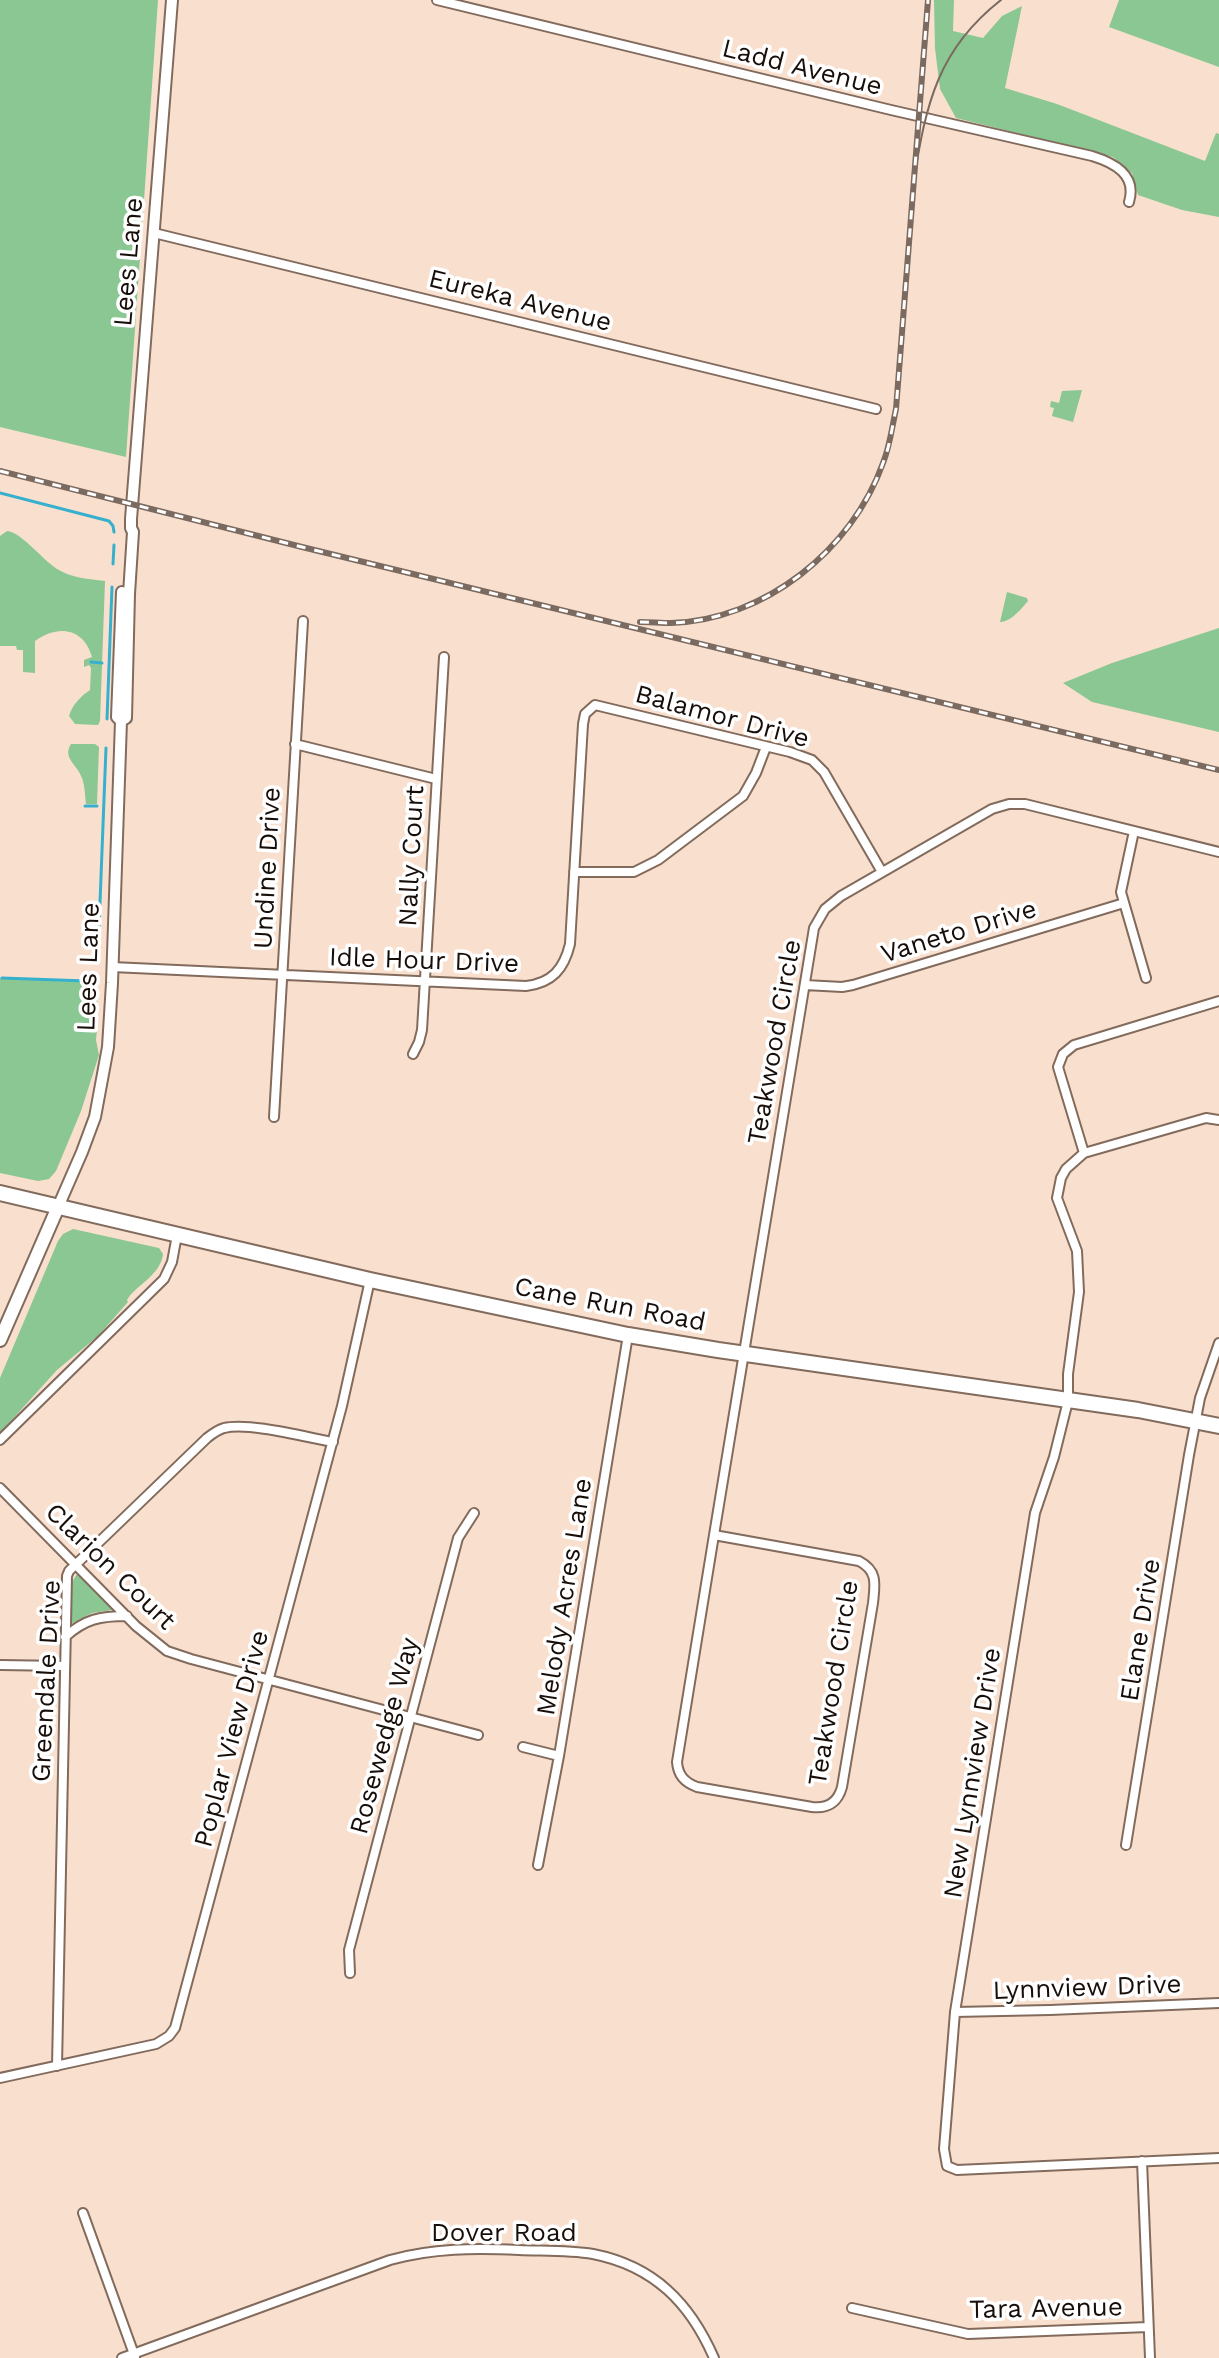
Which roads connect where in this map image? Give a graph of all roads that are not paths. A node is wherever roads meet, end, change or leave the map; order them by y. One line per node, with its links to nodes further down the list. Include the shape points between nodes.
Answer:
1 (172, 0): 4 (street, Lees Lane)
2 (437, 0): 3 (street, Ladd Avenue, via 1092,156 1123,172 1130,184)
3 (1129, 202)
4 (154, 233): 5 (street, Eureka Avenue); 17 (street, Lees Lane, via 119,648)
5 (876, 409)
6 (303, 621): 9 (street, Undine Drive)
7 (444, 657): 11 (street, Nally Court)
8 (589, 709): 10 (street, Balamor Drive, via 602,706); 14 (street, Idle Hour Drive, via 583,724)
9 (295, 744): 11 (street); 18 (street, Undine Drive)
10 (766, 747): 14 (street, via 743,796 658,860 634,872); 15 (street, Balamor Drive, via 820,766)
11 (436, 779): 20 (street, Nally Court)
12 (1134, 831): 13 (street, Teakwood Circle); 15 (street, Teakwood Circle, via 1009,804); 16 (street, via 1122,878)
13 (1219, 852)
14 (574, 872): 20 (street, Idle Hour Drive, via 570,944 564,963 551,978 526,986)
15 (882, 872): 21 (street, Teakwood Circle, via 820,915)
16 (1124, 903): 19 (street); 21 (street, Vaneto Drive, via 853,985)
17 (112, 967): 18 (street, Idle Hour Drive); 28 (street, Lees Lane, via 108,1047 95,1117)
18 (282, 976): 20 (street, Idle Hour Drive); 24 (street, Undine Drive)
19 (1146, 978)
20 (426, 982): 23 (street, Nally Court, via 422,1030)
21 (805, 985): 34 (street, Teakwood Circle)
22 (1219, 1001): 26 (street, via 1074,1045 1063,1054 1058,1067)
23 (413, 1054)
24 (274, 1117)
25 (1219, 1120): 26 (street, via 1206,1118)
26 (1084, 1153): 35 (street, New Lynnview Drive, via 1066,1169 1058,1188 1078,1267)
27 (0, 1193): 28 (highway, Cane Run Road)
28 (58, 1207): 29 (highway, Cane Run Road); 32 (main road)
29 (177, 1235): 30 (highway, Cane Run Road); 38 (street, via 169,1273)
30 (370, 1280): 31 (highway, Cane Run Road); 39 (street, Poplar View Drive)
31 (628, 1335): 34 (highway, Cane Run Road); 52 (street, Melody Acres Lane)
32 (0, 1340)
33 (1219, 1343): 36 (street, Elane Drive)
34 (743, 1353): 35 (highway, Cane Run Road); 42 (street, Teakwood Circle)
35 (1068, 1401): 36 (highway, Cane Run Road); 57 (street, New Lynnview Drive, via 1035,1513)
36 (1195, 1421): 37 (highway, Cane Run Road); 53 (street, Elane Drive)
37 (1219, 1426)
38 (0, 1440)
39 (333, 1442): 43 (street, Greendale Drive, via 251,1428 218,1430); 48 (street, Poplar View Drive)
40 (0, 1488): 43 (street, Clarion Court)
41 (474, 1513): 49 (street, Rosewedge Way, via 458,1538)
42 (714, 1535): 42 (street, Teakwood Circle, via 850,1559 873,1572 873,1603 842,1787 825,1807 697,1787 680,1775 677,1762)
43 (77, 1565): 44 (street, Clarion Court); 45 (street, Greendale Drive, via 67,1576)
44 (127, 1616): 45 (street, via 93,1619); 48 (street, Clarion Court, via 167,1651)
45 (65, 1637): 47 (street, Greendale Drive)
46 (0, 1665): 47 (street)
47 (64, 1666): 58 (street, Greendale Drive)
48 (268, 1679): 49 (street, Clarion Court); 58 (street, Poplar View Drive, via 175,2028 156,2044)
49 (411, 1717): 50 (street, Clarion Court); 55 (street, Rosewedge Way, via 349,1950)
50 (478, 1735)
51 (523, 1747): 52 (street)
52 (559, 1756): 54 (street, Melody Acres Lane)
53 (1126, 1845)
54 (538, 1865)
55 (350, 1973)
56 (1219, 2003): 57 (street, Lynnview Drive)
57 (955, 2012): 61 (street, New Lynnview Drive, via 947,2166 957,2170)
58 (57, 2066): 59 (street, Poplar View Drive)
59 (0, 2078)
60 (1219, 2158): 61 (street)
61 (1142, 2161): 64 (street)
62 (83, 2213): 65 (street)
63 (852, 2308): 64 (street, Tara Avenue, via 968,2334)
64 (1148, 2327): 68 (street)
65 (134, 2356): 66 (street, Dover Road); 67 (street, Dover Road, via 390,2260 435,2250 474,2249 591,2254 640,2271 684,2305)
66 (122, 2358)
67 (714, 2358)
68 (1150, 2358)

